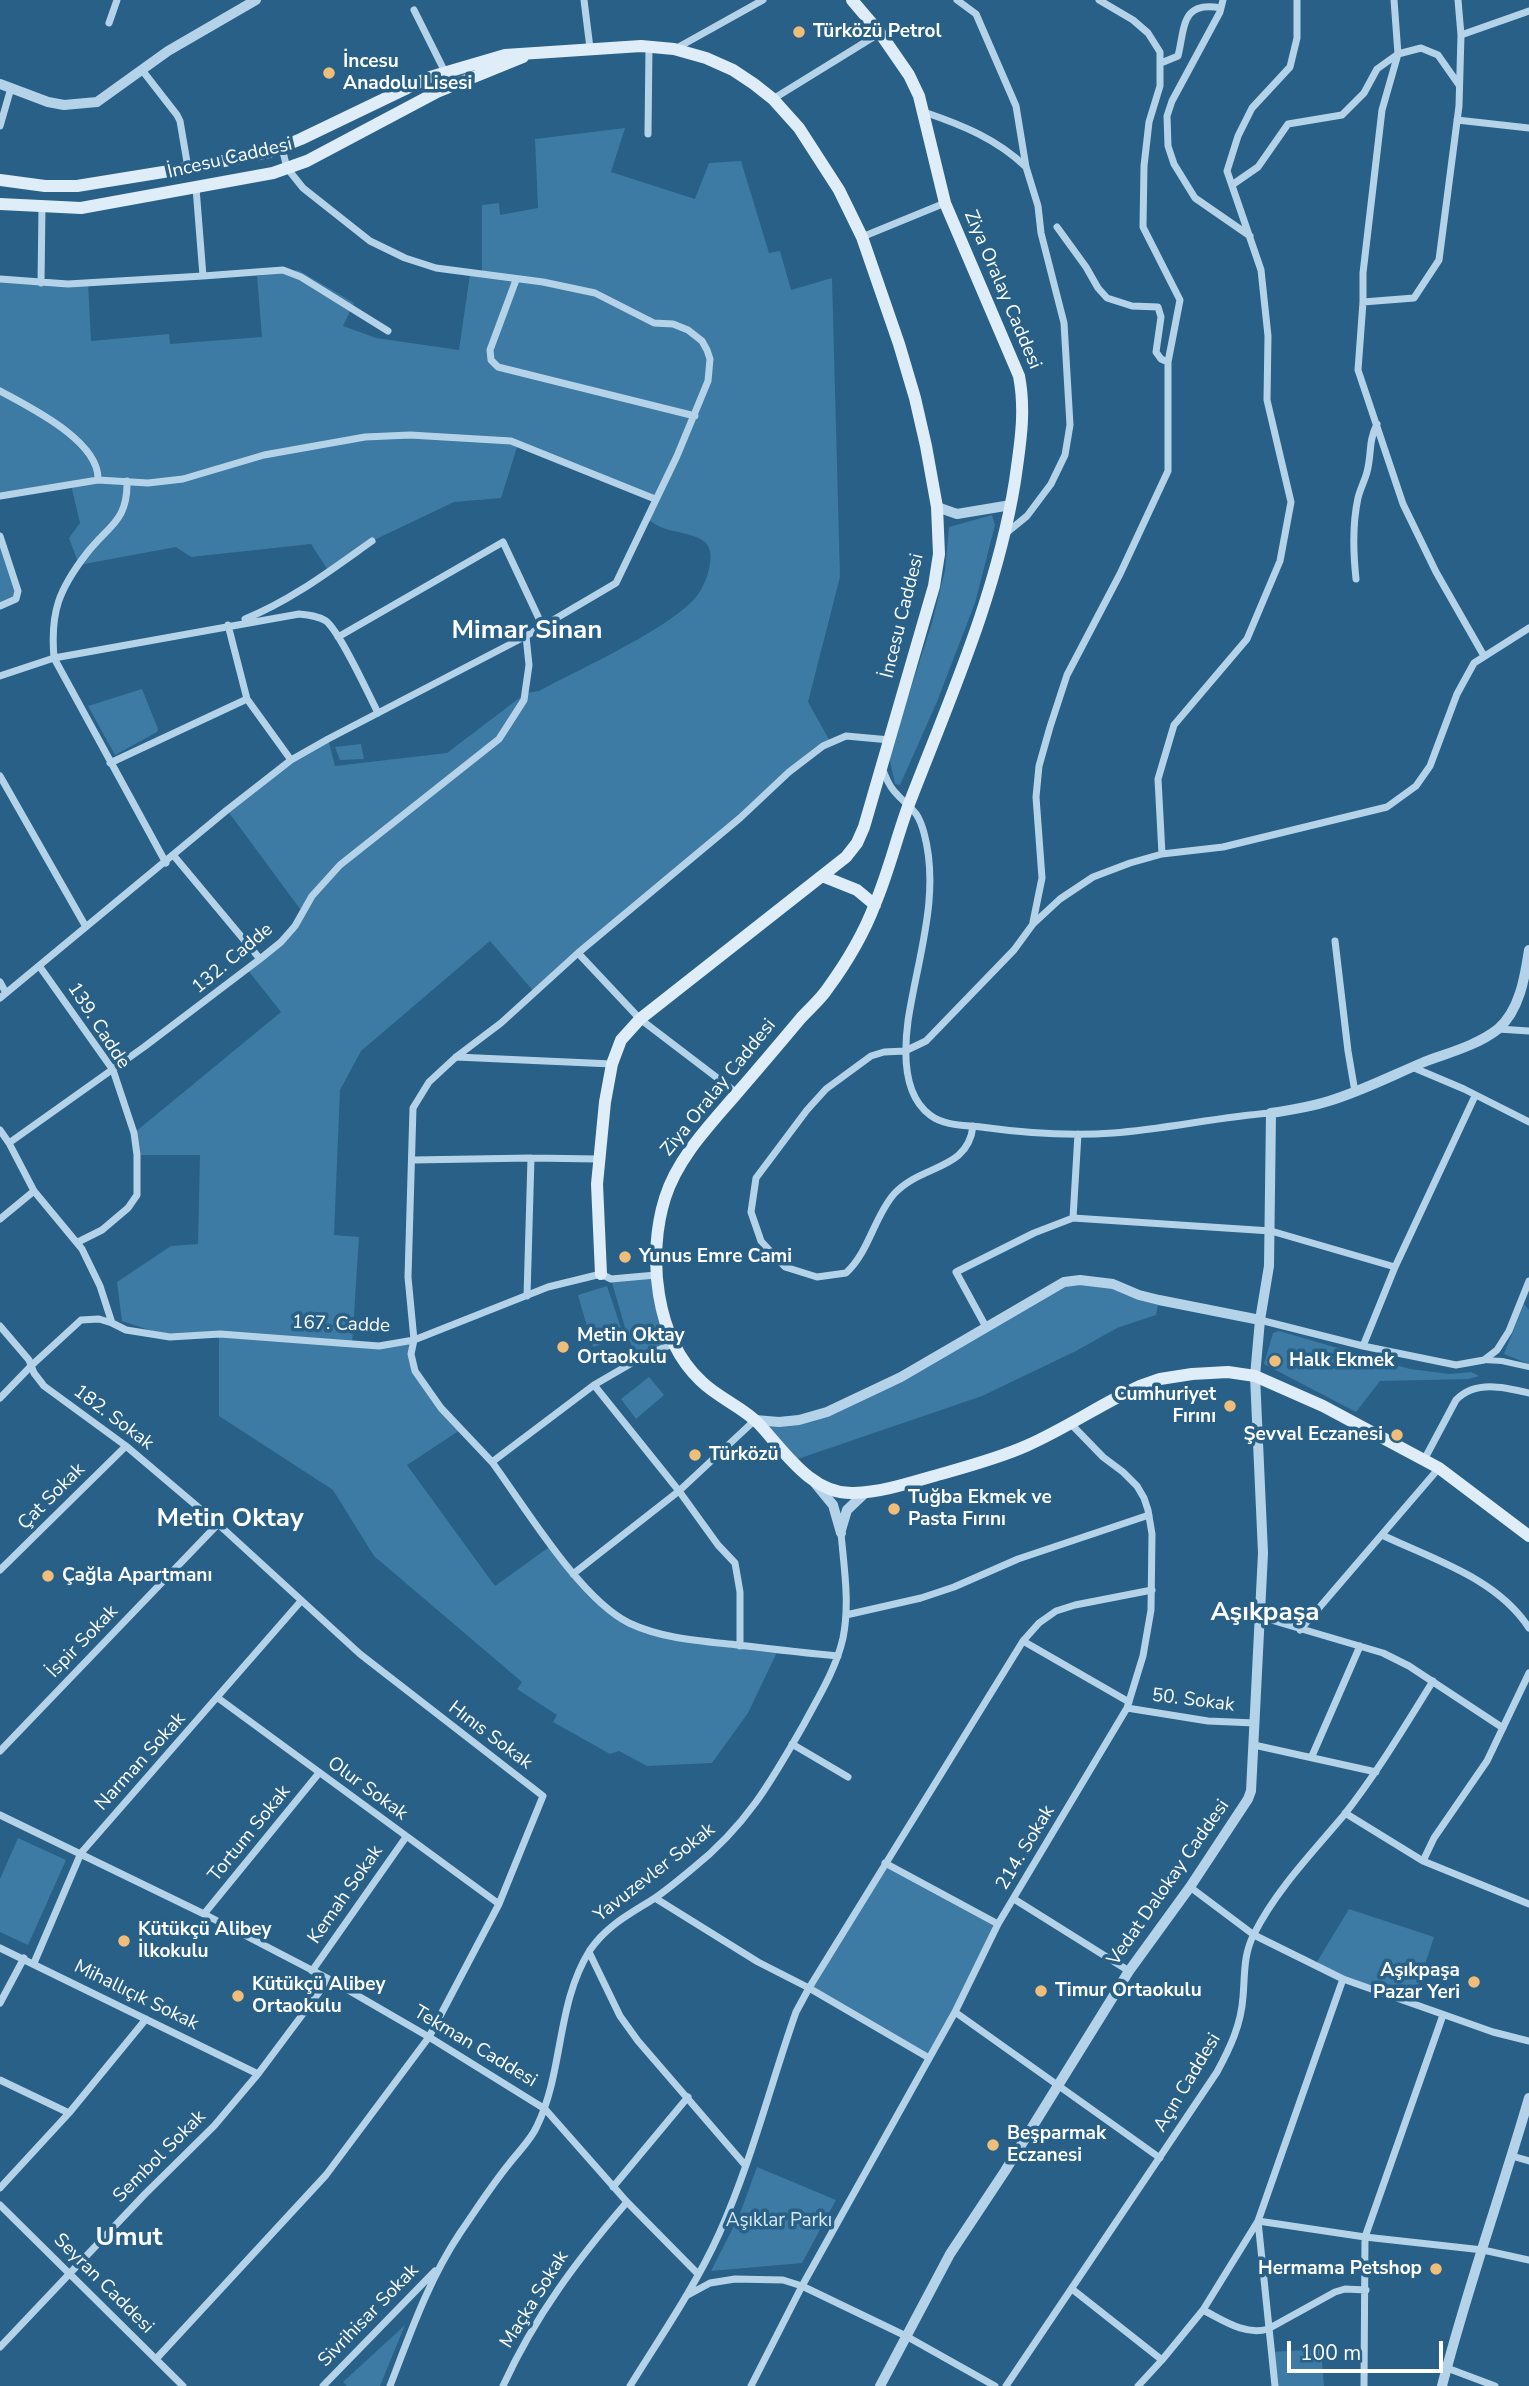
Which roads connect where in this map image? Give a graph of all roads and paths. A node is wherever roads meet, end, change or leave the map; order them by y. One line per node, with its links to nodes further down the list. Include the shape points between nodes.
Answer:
1 (117, 0): 14 (street)
2 (256, 0): 23 (street)
3 (584, 0): 18 (street)
4 (957, 0): 36 (street, via 976,14 1016,106)
5 (1099, 0): 22 (street, via 1148,33)
6 (1297, 0): 40 (street, via 1297,38 1290,67 1252,108 1238,136 1227,171)
7 (1394, 0): 21 (street)
8 (1458, 0): 16 (street)
9 (759, 1): 19 (street)
10 (859, 3): 15 (main road, Ziya Oralay Caddesi)
11 (1222, 4): 22 (street, via 1194,7 1187,14 1178,56); 46 (street, via 1172,101 1167,116 1168,146 1195,198)
12 (414, 10): 24 (street)
13 (1529, 11): 16 (street)
14 (109, 23)
15 (880, 33): 29 (street); 30 (main road, Ziya Oralay Caddesi, via 909,75)
16 (1461, 35): 26 (street)
17 (649, 47): 18 (main road, İncesu Caddesi); 19 (main road, İncesu Caddesi); 34 (street)
18 (590, 48): 20 (main road, İncesu Caddesi)
19 (674, 49): 29 (main road, İncesu Caddesi, via 733,70)
20 (530, 54): 24 (main road, İncesu Caddesi, via 505,55); 27 (main road, İncesu Caddesi)
21 (1398, 54): 26 (street, via 1421,48 1438,55); 40 (street, via 1377,69 1364,93 1342,115 1288,124 1258,167); 52 (street, via 1382,110)
22 (1161, 63): 54 (street, via 1144,166 1143,227 1180,300)
23 (142, 70): 28 (street, via 88,104 48,102); 37 (street, via 180,121)
24 (445, 72): 27 (street); 35 (main road, İncesu Caddesi)
25 (0, 84): 28 (street)
26 (1460, 85): 31 (street)
27 (452, 86): 38 (main road, İncesu Caddesi)
28 (11, 89): 32 (street)
29 (773, 99): 47 (main road, İncesu Caddesi, via 818,155)
30 (924, 112): 36 (street, via 967,127 1005,148); 42 (main road, Ziya Oralay Caddesi)
31 (1457, 120): 33 (street); 52 (street, via 1439,260 1414,298)
32 (0, 126)
33 (1529, 128)
34 (648, 134)
35 (282, 148): 37 (main road, İncesu Caddesi); 38 (street)
36 (1026, 167): 64 (street, via 1064,323 1070,437 1051,484 1027,516)
37 (188, 168): 39 (main road, İncesu Caddesi, via 77,186)
38 (287, 168): 41 (main road, İncesu Caddesi); 50 (street, via 303,188 370,241 436,268)
39 (0, 180)
40 (1232, 185): 46 (street)
41 (195, 188): 44 (main road, İncesu Caddesi, via 81,208); 48 (street)
42 (945, 203): 47 (street); 62 (main road, Ziya Oralay Caddesi, via 1019,376 1024,425)
43 (0, 204): 44 (main road, İncesu Caddesi)
44 (42, 207): 51 (street)
45 (1057, 228): 54 (street, via 1107,298 1132,306 1158,307 1156,352)
46 (1250, 236): 85 (street, via 1263,283 1267,400 1290,502 1280,561 1247,639 1174,725 1158,779)
47 (862, 237): 63 (main road, İncesu Caddesi, via 915,398)
48 (203, 276): 51 (street); 53 (street, via 273,270 291,273)
49 (0, 279): 51 (street)
50 (516, 280): 56 (street, via 595,293 654,323 688,330 702,341 710,359 708,382); 56 (street, via 490,349 491,360 498,367)
51 (41, 283)
52 (1363, 302): 57 (street, via 1358,370)
53 (387, 331)
54 (1168, 362): 90 (street, via 1168,471 1067,675 1039,766 1036,797 1042,878)
55 (0, 391): 58 (street, via 70,435 92,458)
56 (695, 416): 61 (street)
57 (1377, 424): 67 (street, via 1355,514); 74 (street, via 1417,535)
58 (98, 480): 59 (street); 60 (street)
59 (127, 481): 61 (street, via 183,479 264,455 365,437 410,435 511,440); 75 (street, via 122,515 86,554 60,597 52,625)
60 (0, 496)
61 (655, 499): 70 (street, via 617,583)
62 (1011, 505): 63 (street, via 957,514); 64 (main road, Ziya Oralay Caddesi)
63 (937, 507): 79 (main road, İncesu Caddesi, via 939,554 934,586)
64 (1005, 534): 84 (main road, Ziya Oralay Caddesi, via 982,614)
65 (0, 536): 68 (street, via 18,591 16,599)
66 (372, 541): 69 (street, via 269,609)
67 (1356, 579)
68 (0, 607)
69 (228, 625): 73 (street, via 299,614 327,622); 75 (street); 77 (street)
70 (542, 625): 72 (street); 73 (street, via 503,542)
71 (1529, 628): 74 (street)
72 (526, 636): 78 (street); 95 (street, 132. Cadde, via 529,665 524,700 499,739 340,865 312,897 295,926)
73 (338, 637): 78 (street)
74 (1484, 656): 85 (street, via 1474,663 1457,694 1430,766 1416,786 1387,807 1223,847)
75 (54, 657): 76 (street); 81 (street)
76 (0, 676)
77 (247, 699): 80 (street); 81 (street)
78 (378, 713): 80 (street)
79 (890, 740): 82 (main road, İncesu Caddesi); 94 (street, via 846,736 823,746)
80 (291, 760): 86 (street)
81 (110, 762): 87 (street)
82 (882, 766): 84 (street, via 887,781); 88 (main road, İncesu Caddesi, via 857,844)
83 (1, 780): 91 (street)
84 (909, 804): 89 (main road, Ziya Oralay Caddesi); 102 (street, via 919,817 931,878)
85 (1162, 854): 90 (street, via 1093,877)
86 (174, 856): 87 (street); 95 (street)
87 (166, 863): 91 (street)
88 (822, 876): 89 (main road, via 858,890); 99 (main road, İncesu Caddesi)
89 (875, 905): 108 (main road, Ziya Oralay Caddesi, via 825,994)
90 (1033, 924): 102 (street, via 1014,950 926,1041)
91 (86, 927): 96 (street)
92 (1335, 941): 107 (street)
93 (1529, 950): 100 (street, via 1515,1004)
94 (578, 953): 99 (street); 103 (street)
95 (260, 959): 106 (street, 132. Cadde)
96 (40, 967): 98 (street); 106 (street, 139. Cadde)
97 (0, 982): 98 (street)
98 (3, 996)
99 (640, 1019): 104 (main road, İncesu Caddesi, via 621,1040); 108 (street)
100 (1498, 1029): 101 (street); 105 (street)
101 (1529, 1031)
102 (905, 1051): 112 (street, via 908,1076 921,1107 942,1122); 112 (street, via 871,1056 807,1110 756,1178 751,1212 761,1241 785,1267 817,1277 846,1273 894,1194 963,1153)
103 (456, 1057): 104 (street); 118 (street, via 429,1082 413,1108)
104 (611, 1064): 117 (main road, İncesu Caddesi)
105 (1412, 1067): 107 (street); 109 (street)
106 (113, 1070): 115 (street, 132. Cadde); 123 (street, 139. Cadde, via 134,1133 137,1195 102,1230)
107 (1355, 1092): 110 (street)
108 (737, 1093): 126 (main road, Ziya Oralay Caddesi, via 673,1174 658,1226)
109 (1475, 1096): 111 (street); 124 (street)
110 (1271, 1114): 114 (street); 122 (street, Vedat Dalokay Caddesi)
111 (1529, 1122)
112 (973, 1126): 114 (street)
113 (0, 1130): 115 (street)
114 (1078, 1134): 120 (street)
115 (9, 1143): 119 (street)
116 (531, 1158): 117 (street); 118 (street); 128 (street)
117 (598, 1158): 125 (main road, İncesu Caddesi)
118 (412, 1160): 133 (street, via 408,1277)
119 (34, 1191): 121 (street); 123 (street)
120 (1073, 1219): 122 (street); 132 (street, via 956,1272)
121 (0, 1220)
122 (1271, 1231): 124 (street); 129 (street, Vedat Dalokay Caddesi)
123 (78, 1242): 130 (street)
124 (1395, 1267): 135 (street)
125 (600, 1274): 126 (street, 167. Cadde, via 611,1279); 128 (street, 167. Cadde)
126 (656, 1275): 134 (main road, Ziya Oralay Caddesi)
127 (1529, 1281): 136 (street, via 1509,1331)
128 (527, 1296): 133 (street, 167. Cadde)
129 (1260, 1320): 132 (street, via 1080,1280 1056,1286); 135 (street); 139 (street, Vedat Dalokay Caddesi)
130 (112, 1323): 133 (street, 167. Cadde, via 126,1330 170,1337 220,1334 379,1346); 137 (street, 167. Cadde, via 82,1320)
131 (0, 1326): 137 (street, 182. Sokak)
132 (986, 1327): 143 (street, via 901,1377 827,1412 799,1420)
133 (414, 1340): 147 (street, via 411,1354 424,1386)
134 (674, 1342): 140 (street); 143 (main road, Ziya Oralay Caddesi, via 697,1378)
135 (1363, 1346): 136 (street, via 1456,1365)
136 (1485, 1360): 138 (street)
137 (32, 1365): 142 (street, 167. Cadde); 145 (street, 182. Sokak, via 44,1386)
138 (1529, 1367)
139 (1255, 1376): 144 (main road, Ziya Oralay Caddesi, via 1228,1372 1160,1378); 146 (main road, Ziya Oralay Caddesi); 162 (street, Vedat Dalokay Caddesi, via 1263,1553)
140 (594, 1385): 147 (street); 150 (street)
141 (1529, 1393): 146 (street, via 1479,1387 1461,1394)
142 (0, 1398)
143 (755, 1420): 149 (main road, Ziya Oralay Caddesi); 150 (street)
144 (1070, 1423): 151 (main road, Ziya Oralay Caddesi, via 1026,1447 981,1463); 152 (street, 214. Sokak, via 1137,1486)
145 (126, 1446): 153 (street, 182. Sokak); 157 (street, Çat Sokak)
146 (1424, 1460): 148 (main road, Ziya Oralay Caddesi)
147 (492, 1462): 158 (street)
148 (1439, 1468): 155 (street); 156 (main road, Ziya Oralay Caddesi)
149 (813, 1480): 151 (main road, Ziya Oralay Caddesi, via 838,1492); 154 (street, via 833,1505)
150 (679, 1491): 158 (street); 166 (street, via 735,1563)
151 (866, 1492): 154 (street, via 847,1510)
152 (1149, 1515): 159 (street, 214. Sokak); 161 (street, via 921,1598)
153 (218, 1524): 160 (street, Hınıs Sokak); 177 (street, İspir Sokak)
154 (841, 1533): 161 (street, Yavuzevler Sokak)
155 (1382, 1535): 163 (street, via 1494,1591); 164 (street)
156 (1529, 1536)
157 (0, 1570)
158 (573, 1574): 166 (street, via 627,1622 657,1633)
159 (1152, 1590): 165 (street, via 1056,1611); 172 (street, 214. Sokak, via 1143,1656)
160 (302, 1601): 171 (street, Narman Sokak); 191 (street, Hınıs Sokak, via 360,1654 543,1796)
161 (846, 1615): 168 (street, Yavuzevler Sokak)
162 (1261, 1617): 164 (street); 173 (street, Vedat Dalokay Caddesi)
163 (1529, 1628)
164 (1300, 1630): 167 (street)
165 (1023, 1642): 172 (street); 187 (street)
166 (740, 1646): 168 (street)
167 (1360, 1646): 170 (street); 178 (street)
168 (838, 1656): 175 (street, Yavuzevler Sokak)
169 (1529, 1673): 174 (street)
170 (1433, 1681): 174 (street); 179 (street, Açın Caddesi)
171 (218, 1698): 180 (street, Olur Sokak); 185 (street, Narman Sokak)
172 (1128, 1705): 173 (street, 50. Sokak, via 1208,1721); 190 (street, 214. Sokak)
173 (1255, 1723): 176 (street, Vedat Dalokay Caddesi)
174 (1503, 1728): 186 (street)
175 (792, 1744): 181 (street); 189 (street, Yavuzevler Sokak, via 733,1832)
176 (1254, 1745): 178 (street); 188 (street, Vedat Dalokay Caddesi, via 1248,1799)
177 (0, 1751)
178 (1312, 1756): 179 (street)
179 (1376, 1772): 182 (street, Açın Caddesi)
180 (319, 1773): 184 (street, Olur Sokak); 193 (street, Tortum Sokak)
181 (848, 1777)
182 (1345, 1813): 186 (street); 195 (street, Açın Caddesi, via 1270,1906)
183 (0, 1815): 185 (street, Tekman Caddesi)
184 (406, 1837): 191 (street, Olur Sokak); 201 (street, Kemah Sokak)
185 (81, 1853): 193 (street, Tekman Caddesi); 199 (street, Narman Sokak)
186 (1423, 1861): 192 (street)
187 (885, 1863): 194 (street); 204 (street)
188 (1190, 1887): 195 (street); 200 (street, Vedat Dalokay Caddesi)
189 (655, 1898): 197 (street, Yavuzevler Sokak, via 614,1923); 204 (street)
190 (1014, 1899): 194 (street, 214. Sokak); 200 (street)
191 (499, 1904): 209 (street, Hınıs Sokak)
192 (1529, 1904)
193 (204, 1914): 201 (street, Tekman Caddesi)
194 (998, 1924): 206 (street, 214. Sokak)
195 (1254, 1935): 203 (street); 220 (street, Açın Caddesi, via 1245,1955 1243,1998 1231,2047)
196 (0, 1948): 198 (street, Mihallıçık Sokak)
197 (589, 1952): 215 (street, via 620,2016); 217 (street, Yavuzevler Sokak, via 566,2009)
198 (24, 1958): 199 (street, Mihallıçık Sokak); 205 (street)
199 (34, 1963): 208 (street, Mihallıçık Sokak)
200 (1129, 1970): 214 (street, Vedat Dalokay Caddesi)
201 (312, 1971): 202 (street, Tekman Caddesi)
202 (329, 1979): 209 (street, Tekman Caddesi); 212 (street, Sembol Sokak)
203 (1343, 1979): 207 (street); 227 (street)
204 (809, 1988): 211 (street); 222 (street, via 796,2012)
205 (0, 2003)
206 (956, 2012): 211 (street, 214. Sokak); 214 (street)
207 (1443, 2015): 210 (street); 228 (street)
208 (146, 2019): 212 (street, Mihallıçık Sokak); 218 (street)
209 (429, 2037): 217 (street, Tekman Caddesi); 242 (street, Hınıs Sokak, via 327,2175)
210 (1529, 2041)
211 (929, 2058): 234 (street, 214. Sokak)
212 (258, 2074): 232 (street, Sembol Sokak, via 214,2126)
213 (0, 2080): 218 (street)
214 (1058, 2085): 220 (street); 240 (street, Vedat Dalokay Caddesi, via 950,2254)
215 (688, 2097): 222 (street); 223 (street)
216 (1529, 2098): 219 (street)
217 (545, 2109): 223 (street, Tekman Caddesi); 231 (street, Yavuzevler Sokak, via 536,2130)
218 (69, 2113): 224 (street)
219 (1512, 2156): 221 (street); 229 (street)
220 (1160, 2158): 235 (street, Açın Caddesi)
221 (1529, 2161)
222 (745, 2165): 233 (street)
223 (613, 2187): 225 (street, Tekman Caddesi)
224 (0, 2188)
225 (627, 2202): 233 (street, Tekman Caddesi); 248 (street, Maçka Sokak, via 556,2289)
226 (0, 2205): 232 (street, Seyran Caddesi)
227 (1258, 2221): 228 (street); 238 (street); 239 (street)
228 (1365, 2237): 229 (street); 236 (street)
229 (1483, 2250): 230 (street); 244 (street)
230 (1529, 2260)
231 (438, 2268): 246 (street, Sivrihisar Sokak); 247 (street, Yavuzevler Sokak)
232 (69, 2273): 241 (street, Sembol Sokak); 242 (street, Seyran Caddesi)
233 (698, 2274): 237 (street)
234 (802, 2286): 237 (street, via 783,2280 735,2279 710,2283); 240 (street); 250 (street, 214. Sokak)
235 (1072, 2289): 243 (street); 253 (street, Açın Caddesi)
236 (1366, 2290): 239 (street, via 1335,2292); 256 (street)
237 (685, 2296): 249 (street)
238 (1203, 2311): 239 (street, via 1247,2331); 243 (street)
239 (1268, 2329): 255 (street)
240 (906, 2336): 251 (street, Vedat Dalokay Caddesi); 252 (street)
241 (0, 2347)
242 (156, 2359): 245 (street, Seyran Caddesi)
243 (1163, 2360): 254 (street)
244 (1447, 2368): 257 (street); 258 (street)
245 (183, 2386)
246 (323, 2386)
247 (390, 2386)
248 (503, 2386)
249 (630, 2386)
250 (751, 2386)
251 (880, 2386)
252 (995, 2386)
253 (1006, 2386)
254 (1138, 2386)
255 (1275, 2386)
256 (1364, 2386)
257 (1442, 2386)
258 (1495, 2386)

